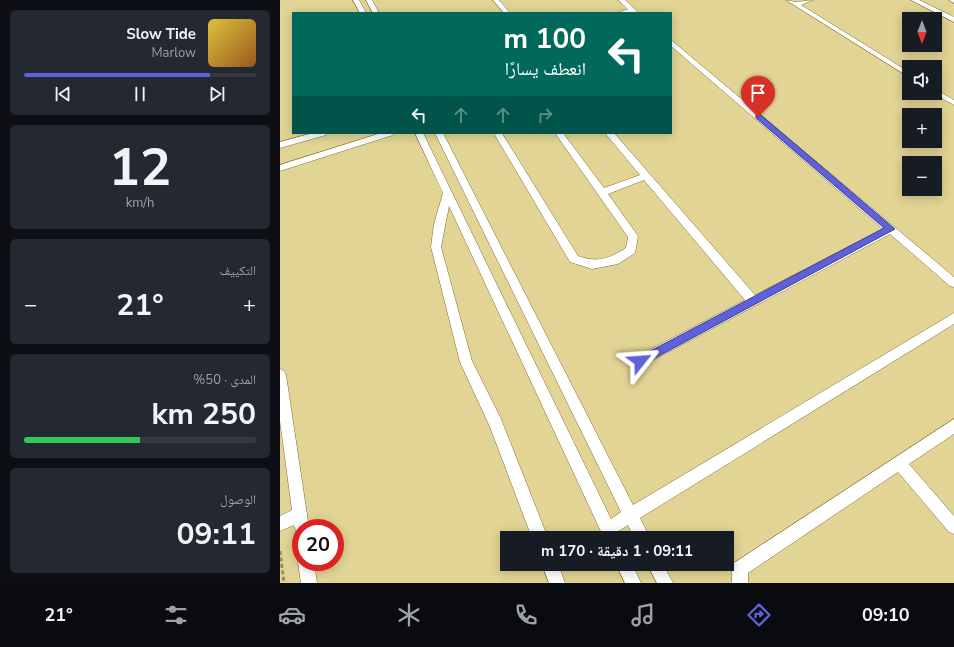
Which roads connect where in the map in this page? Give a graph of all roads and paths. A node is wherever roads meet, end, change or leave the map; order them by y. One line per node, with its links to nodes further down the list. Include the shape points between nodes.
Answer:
1 (356, 0): 9 (lane)
2 (369, 0): 10 (lane)
3 (496, 0): 11 (lane)
4 (621, 0): 8 (lane)
5 (810, 0): 7 (lane)
6 (914, 0): 12 (lane)
7 (792, 2): 14 (lane)
8 (635, 11)
9 (362, 12)
10 (375, 12)
11 (506, 12)
12 (954, 20)
13 (672, 45): 29 (lane)
14 (902, 71)
15 (942, 95): 16 (lane)
16 (954, 103)
17 (319, 134): 24 (lane)
18 (387, 134): 25 (lane)
19 (419, 134): 28 (lane)
20 (440, 134): 38 (lane)
21 (500, 134): 27 (lane, via 574,259 592,265 614,261 631,250 633,236)
22 (560, 134): 27 (lane)
23 (610, 134): 26 (lane)
24 (280, 145)
25 (280, 168)
26 (646, 176): 27 (lane); 31 (lane)
27 (601, 193)
28 (447, 194): 43 (lane, via 436,247 466,362 496,424); 44 (lane)
29 (890, 229): 30 (lane); 31 (lane)
30 (954, 283)
31 (753, 301): 33 (lane)
32 (954, 318): 38 (lane)
33 (640, 361)
34 (280, 382): 36 (lane)
35 (954, 426): 37 (lane)
36 (285, 447): 39 (lane)
37 (899, 463): 42 (lane); 57 (lane, via 740,569)
38 (630, 514): 45 (lane); 46 (lane)
39 (301, 519)
40 (292, 522): 41 (lane)
41 (280, 524)
42 (954, 527)
43 (537, 531)
44 (609, 531)
45 (612, 531)
46 (638, 531)
47 (280, 551): 52 (path)
48 (307, 571): 53 (lane)
49 (553, 571): 54 (lane)
50 (627, 571): 55 (lane)
51 (659, 571): 56 (lane)
52 (284, 583)
53 (309, 583)
54 (557, 583)
55 (633, 583)
56 (665, 583)
57 (740, 583)

